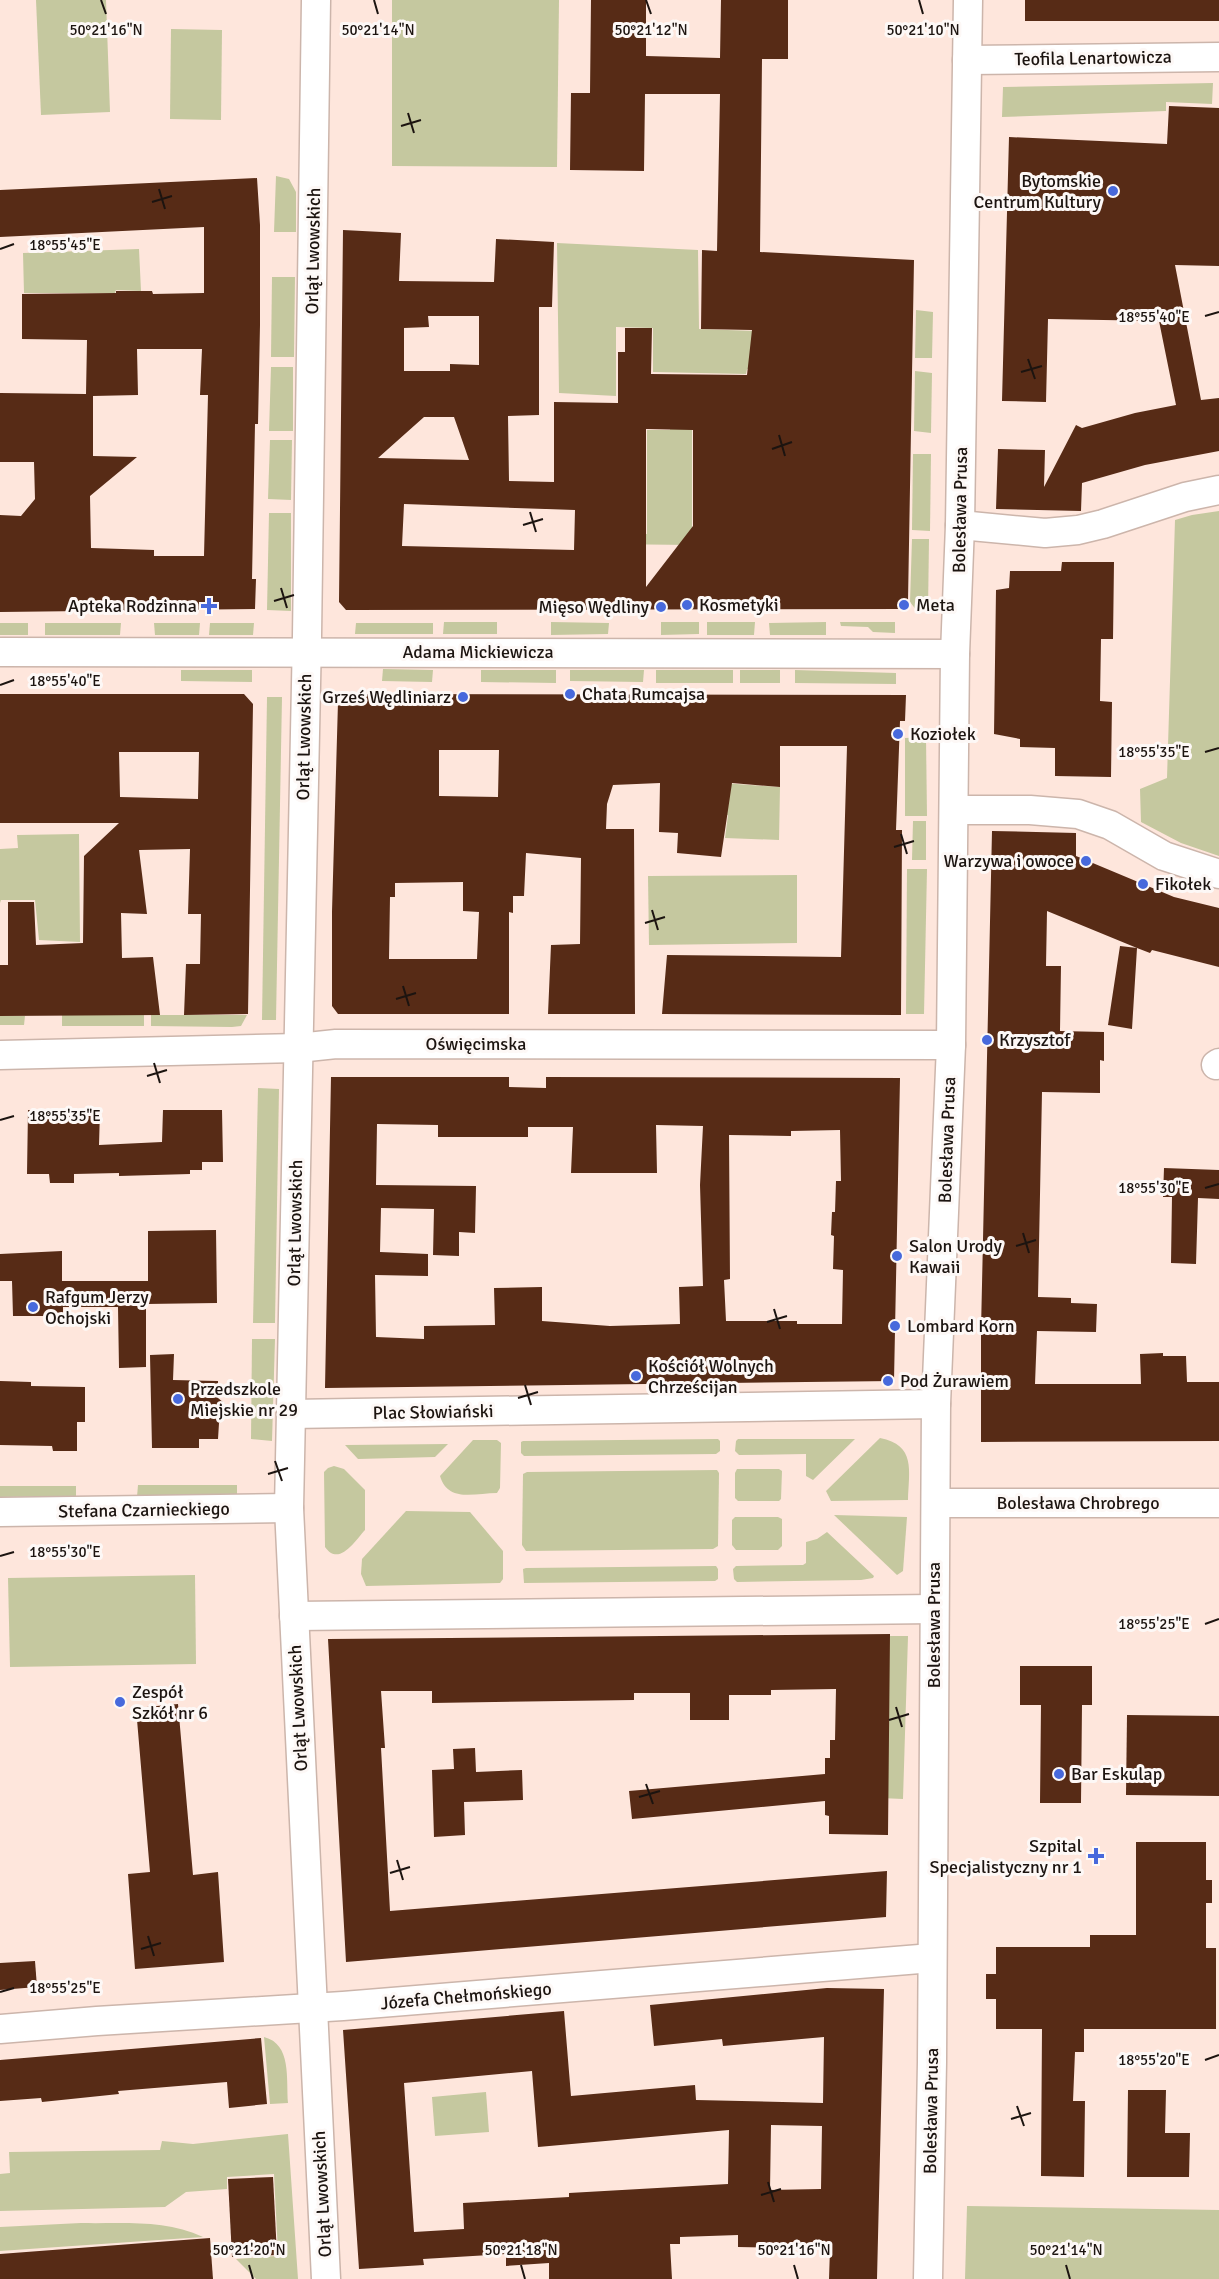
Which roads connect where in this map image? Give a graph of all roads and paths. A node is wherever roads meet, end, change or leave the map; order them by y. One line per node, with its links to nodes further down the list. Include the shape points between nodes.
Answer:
1 (316, 0): 8 (street, Orląt Lwowskich)
2 (968, 0): 4 (street, Bolesława Prusa)
3 (1219, 57): 4 (street, Teofila Lenartowicza)
4 (967, 60): 6 (street, Bolesława Prusa)
5 (1219, 490): 6 (street, via 1078,530 1045,534)
6 (960, 525): 9 (street, Bolesława Prusa)
7 (0, 652): 8 (street, Adama Mickiewicza)
8 (306, 652): 9 (street, Adama Mickiewicza); 13 (street, Orląt Lwowskich)
9 (955, 654): 10 (street, Bolesława Prusa)
10 (955, 810): 11 (street, via 1078,814 1110,825 1164,856); 12 (street, Bolesława Prusa)
11 (1219, 874)
12 (951, 1044): 13 (street, Oświęcimska, via 336,1044); 15 (street, Bolesława Prusa)
13 (298, 1048): 14 (street, Oświęcimska); 16 (street, Orląt Lwowskich)
14 (0, 1055)
15 (936, 1404): 16 (street, Plac Słowiański); 17 (street, Bolesława Prusa)
16 (291, 1414): 19 (street, Orląt Lwowskich)
17 (937, 1503): 18 (street, Bolesława Chrobrego); 21 (street, Bolesława Prusa)
18 (1219, 1503)
19 (289, 1508): 20 (street, Stefana Czarnieckiego); 22 (street, Orląt Lwowskich)
20 (0, 1512)
21 (934, 1609): 22 (street); 23 (street, Bolesława Prusa)
22 (294, 1616): 24 (street, Orląt Lwowskich)
23 (932, 1958): 24 (street, Józefa Chełmońskiego); 27 (street, Bolesława Prusa)
24 (314, 2008): 25 (street, Józefa Chełmońskiego); 26 (street, Orląt Lwowskich)
25 (0, 2029)
26 (326, 2279)
27 (928, 2279)

